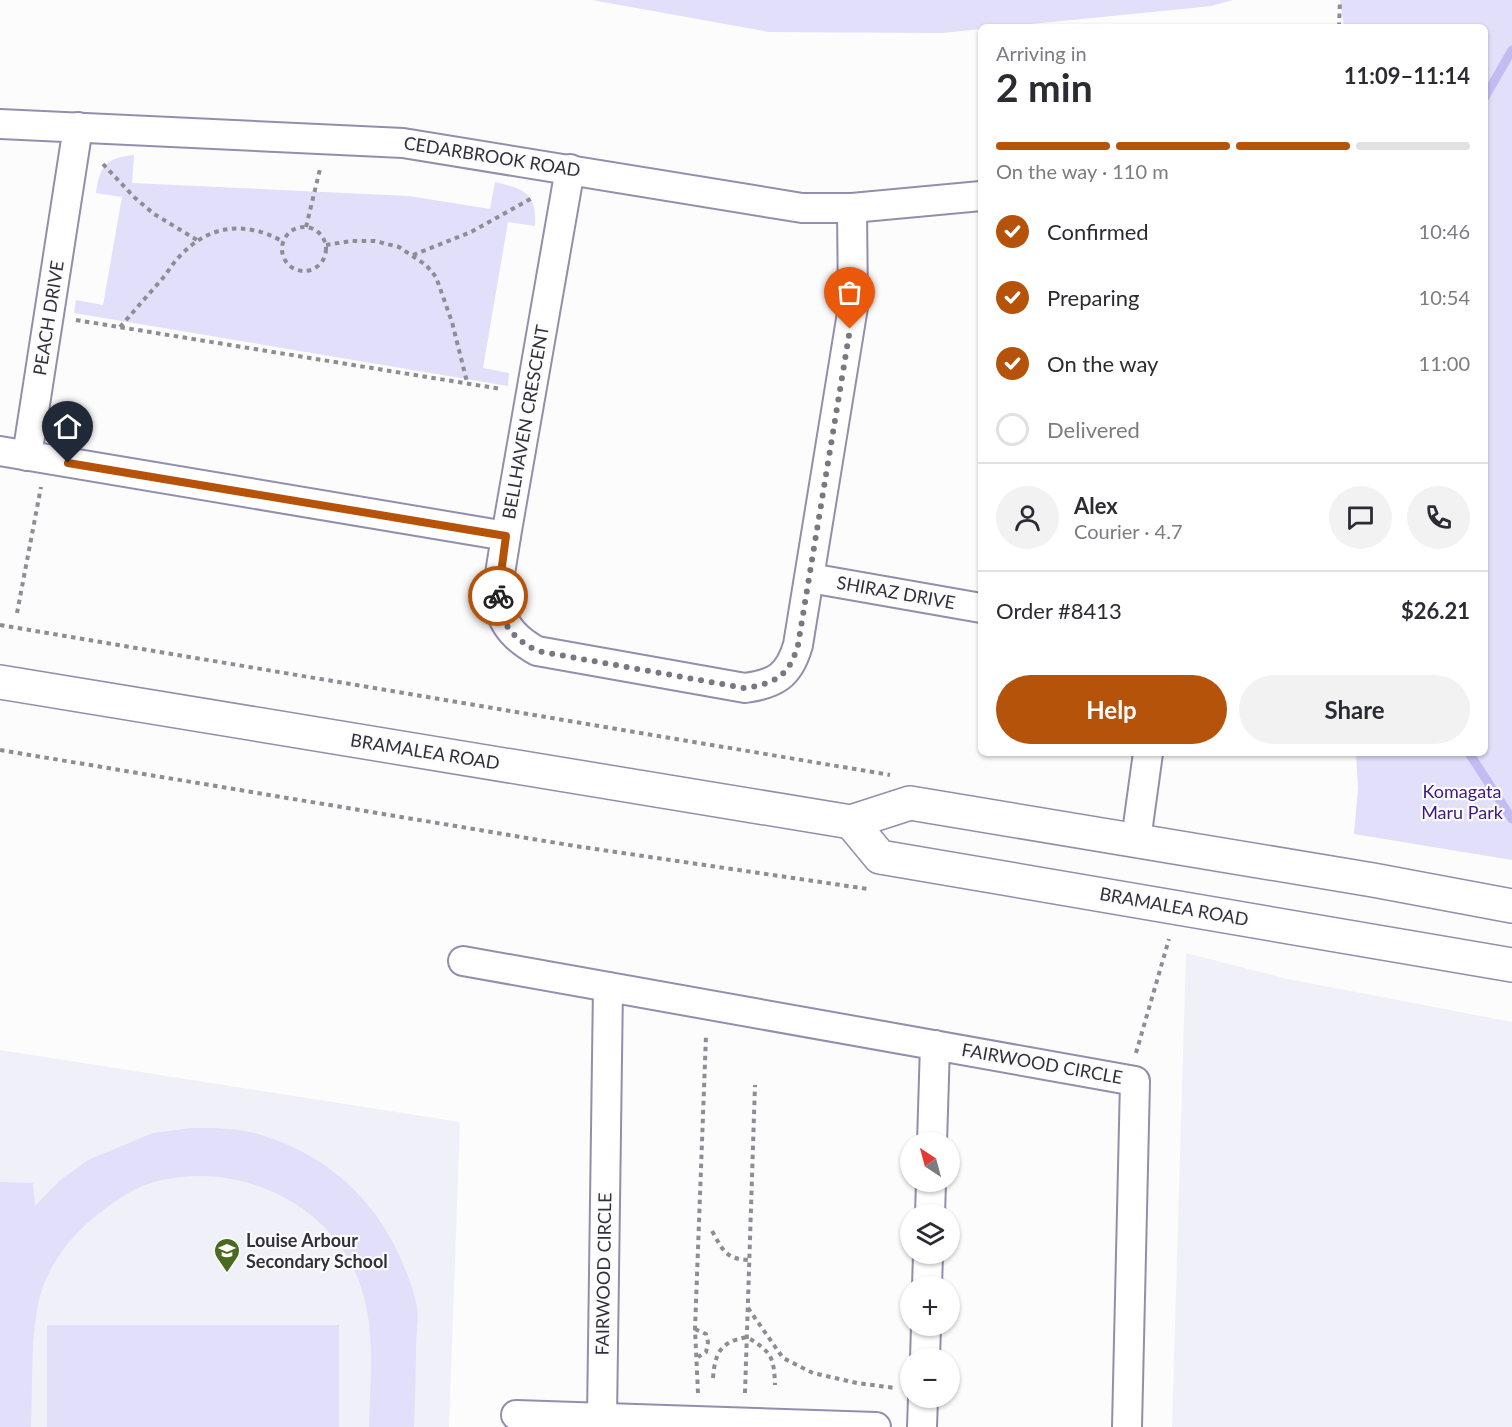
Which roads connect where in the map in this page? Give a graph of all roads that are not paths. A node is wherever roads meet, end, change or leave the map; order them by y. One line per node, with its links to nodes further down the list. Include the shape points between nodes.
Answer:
1 (0, 124): 2 (street, CEDARBROOK ROAD)
2 (78, 128): 3 (street, CEDARBROOK ROAD, via 403,142); 6 (street, PEACH DRIVE)
3 (570, 169): 5 (street, CEDARBROOK ROAD, via 802,208); 7 (street, BELLHAVEN CRESCENT)
4 (978, 196): 5 (street, CEDARBROOK ROAD)
5 (852, 208): 8 (street, BELLHAVEN CRESCENT, via 853,307)
6 (23, 462): 7 (street)
7 (506, 536): 8 (street, BELLHAVEN CRESCENT, via 498,594 500,612 508,629 521,642 537,651 744,688 776,680 794,660)
8 (810, 579): 9 (street, SHIRAZ DRIVE)
9 (978, 607)
10 (0, 682): 12 (main road, BRAMALEA ROAD)
11 (1148, 756): 13 (street)
12 (851, 822): 13 (main road, BRAMALEA ROAD, via 910,803); 16 (main road, BRAMALEA ROAD, via 880,857)
13 (1136, 840): 14 (main road, BRAMALEA ROAD)
14 (1512, 906)
15 (463, 961): 17 (street, FAIRWOOD CIRCLE)
16 (1512, 965)
17 (608, 987): 18 (street, FAIRWOOD CIRCLE); 22 (street, FAIRWOOD CIRCLE)
18 (935, 1045): 19 (street); 26 (street, FAIRWOOD CIRCLE, via 1135,1081)
19 (932, 1132)
20 (916, 1408): 25 (street)
21 (516, 1415): 22 (street)
22 (602, 1418): 23 (street)
23 (843, 1426): 24 (street)
24 (876, 1427)
25 (922, 1427)
26 (1128, 1427)

